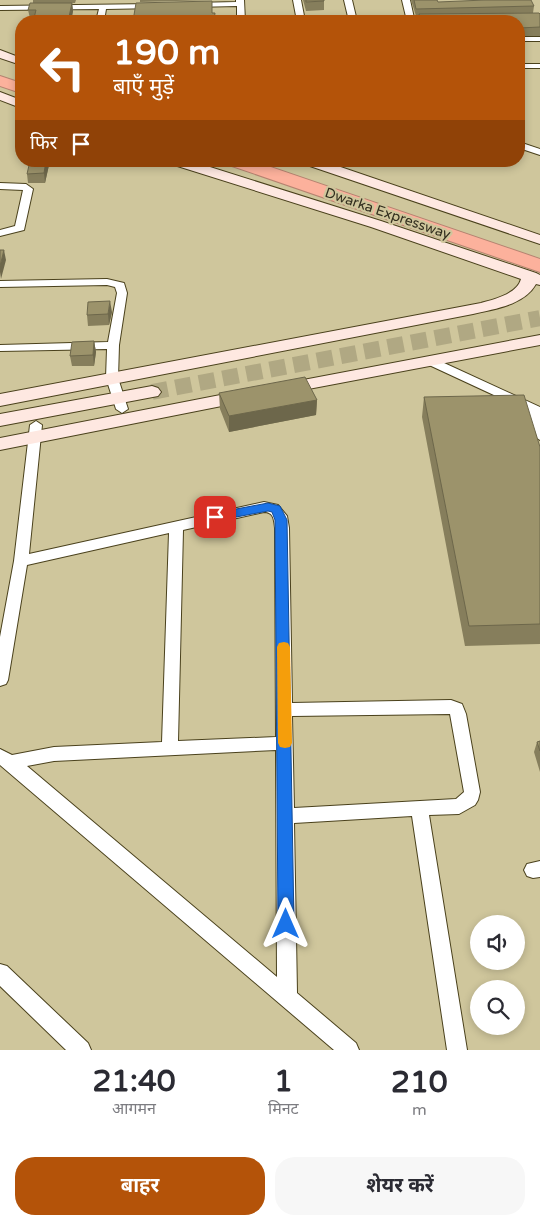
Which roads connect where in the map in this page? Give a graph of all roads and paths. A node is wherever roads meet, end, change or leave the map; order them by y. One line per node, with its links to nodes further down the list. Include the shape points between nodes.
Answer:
1 (297, 0): 11 (street)
2 (348, 0): 12 (street)
3 (406, 0): 13 (street)
4 (240, 2): 5 (street); 10 (street)
5 (181, 5)
6 (162, 6): 7 (street)
7 (103, 7): 8 (street); 9 (street)
8 (0, 8)
9 (101, 15)
10 (241, 15)
11 (300, 15)
12 (352, 15)
13 (410, 15)
14 (525, 39): 15 (street)
15 (540, 39)
16 (0, 54): 17 (street)
17 (15, 60)
18 (0, 66): 21 (highway)
19 (525, 66): 20 (street)
20 (540, 66)
21 (15, 71)
22 (0, 81): 23 (highway)
23 (15, 86)
24 (0, 96): 25 (street)
25 (15, 102)
26 (525, 147): 27 (street)
27 (540, 152)
28 (195, 167): 36 (street)
29 (251, 167): 36 (highway, Dwarka Expressway)
30 (305, 167): 35 (highway, Dwarka Expressway)
31 (327, 167): 34 (street)
32 (0, 186): 33 (street, via 28,189 22,226 14,231)
33 (0, 232)
34 (540, 240)
35 (540, 246)
36 (537, 274): 42 (street, via 517,295 478,308)
37 (0, 284): 39 (street, via 117,283 122,288)
38 (540, 340): 41 (street)
39 (114, 345): 40 (street); 42 (street)
40 (0, 348)
41 (431, 361): 46 (street); 48 (street)
42 (112, 378): 44 (street); 45 (street)
43 (155, 397): 45 (street)
44 (0, 400)
45 (120, 403): 47 (street); 48 (street)
46 (537, 410): 50 (street)
47 (0, 420)
48 (36, 431): 49 (street); 51 (street); 53 (street)
49 (0, 432)
50 (538, 433)
51 (0, 444)
52 (176, 526): 53 (street); 55 (street, via 264,507 272,507 279,513 282,528); 57 (street)
53 (21, 561): 54 (street)
54 (0, 680)
55 (284, 710): 56 (street); 59 (street, via 444,706 456,709 470,798 459,806)
56 (285, 743): 57 (street); 60 (street)
57 (170, 749): 58 (street)
58 (5, 759): 62 (street)
59 (419, 809): 60 (street); 65 (street)
60 (285, 816): 62 (street)
61 (0, 973): 63 (street)
62 (287, 997): 64 (street)
63 (81, 1050)
64 (349, 1050)
65 (458, 1050)

